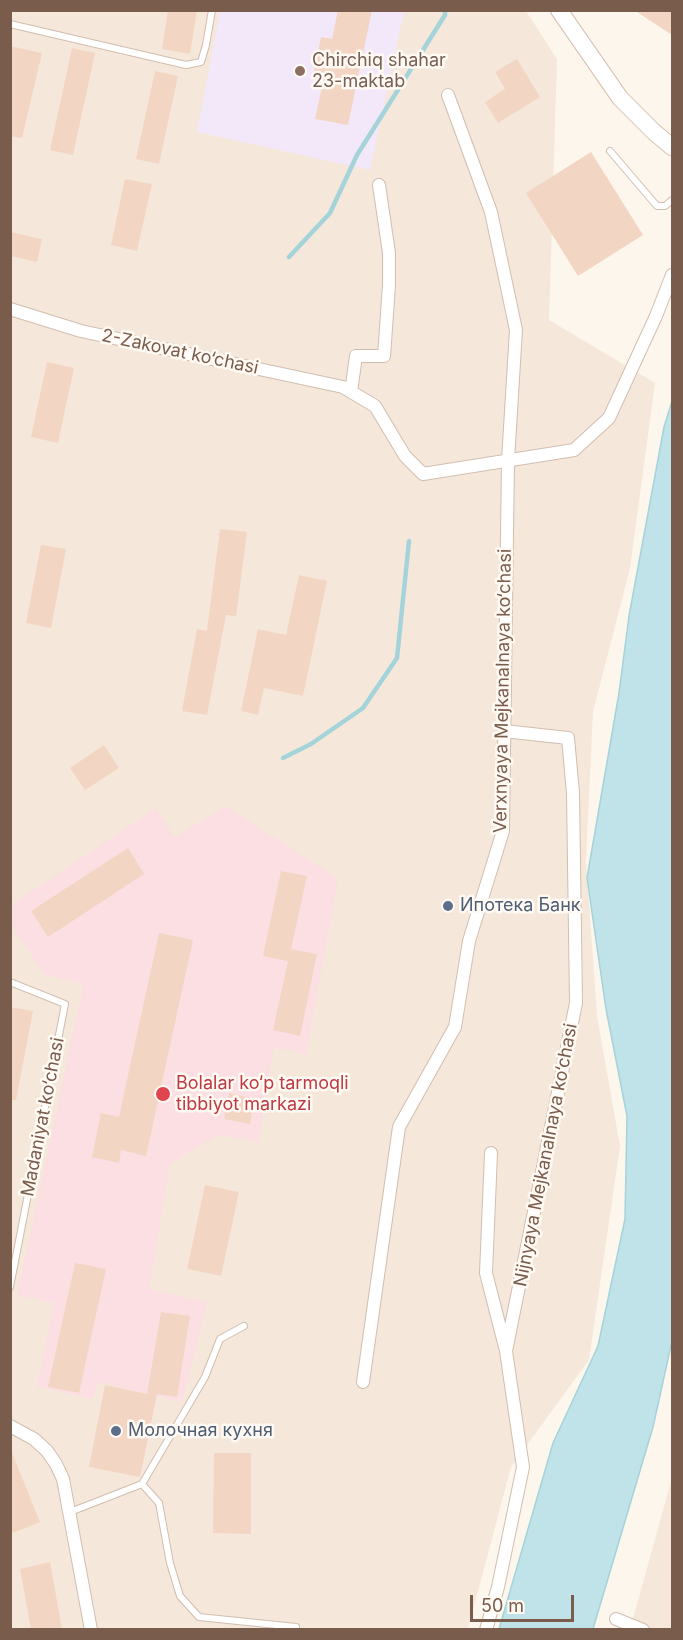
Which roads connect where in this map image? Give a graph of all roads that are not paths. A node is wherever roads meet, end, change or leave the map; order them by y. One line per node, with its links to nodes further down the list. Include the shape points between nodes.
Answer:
1 (212, 10): 3 (lane, via 201,62 186,65)
2 (559, 10): 5 (main road, via 620,98)
3 (10, 24)
4 (448, 95): 12 (street, Verxnyaya Mejkanalnaya ko‘chasi, via 491,212 516,330)
5 (672, 147)
6 (610, 151): 8 (lane, via 657,206)
7 (379, 185): 11 (street, via 389,253 384,356 356,357)
8 (672, 200)
9 (672, 274): 12 (street, 2-Zakovat ko‘chasi, via 609,417 574,450)
10 (10, 309): 11 (street, 2-Zakovat ko‘chasi, via 81,332 332,384)
11 (351, 392): 12 (street, 2-Zakovat ko‘chasi, via 375,406 405,456 423,474)
12 (508, 460): 13 (street, Verxnyaya Mejkanalnaya ko‘chasi)
13 (504, 731): 18 (street, Nijnyaya Mejkanalnaya ko‘chasi, via 568,738 573,793 576,1004); 19 (street, Verxnyaya Mejkanalnaya ko‘chasi, via 503,831 469,941 455,1027 399,1128)
14 (10, 982): 16 (lane, Madaniyat ko‘chasi, via 65,1004)
15 (491, 1153): 18 (street, via 486,1273)
16 (10, 1287)
17 (244, 1326): 21 (lane, via 220,1339 205,1377)
18 (506, 1351): 26 (street, Nijnyaya Mejkanalnaya ko‘chasi, via 523,1467)
19 (363, 1382)
20 (10, 1426): 22 (street, via 47,1451 63,1479)
21 (142, 1484): 22 (lane); 24 (lane, via 159,1503 180,1596 199,1617)
22 (70, 1512): 25 (street)
23 (616, 1619): 27 (street)
24 (296, 1627)
25 (91, 1629)
26 (486, 1629)
27 (643, 1629)

